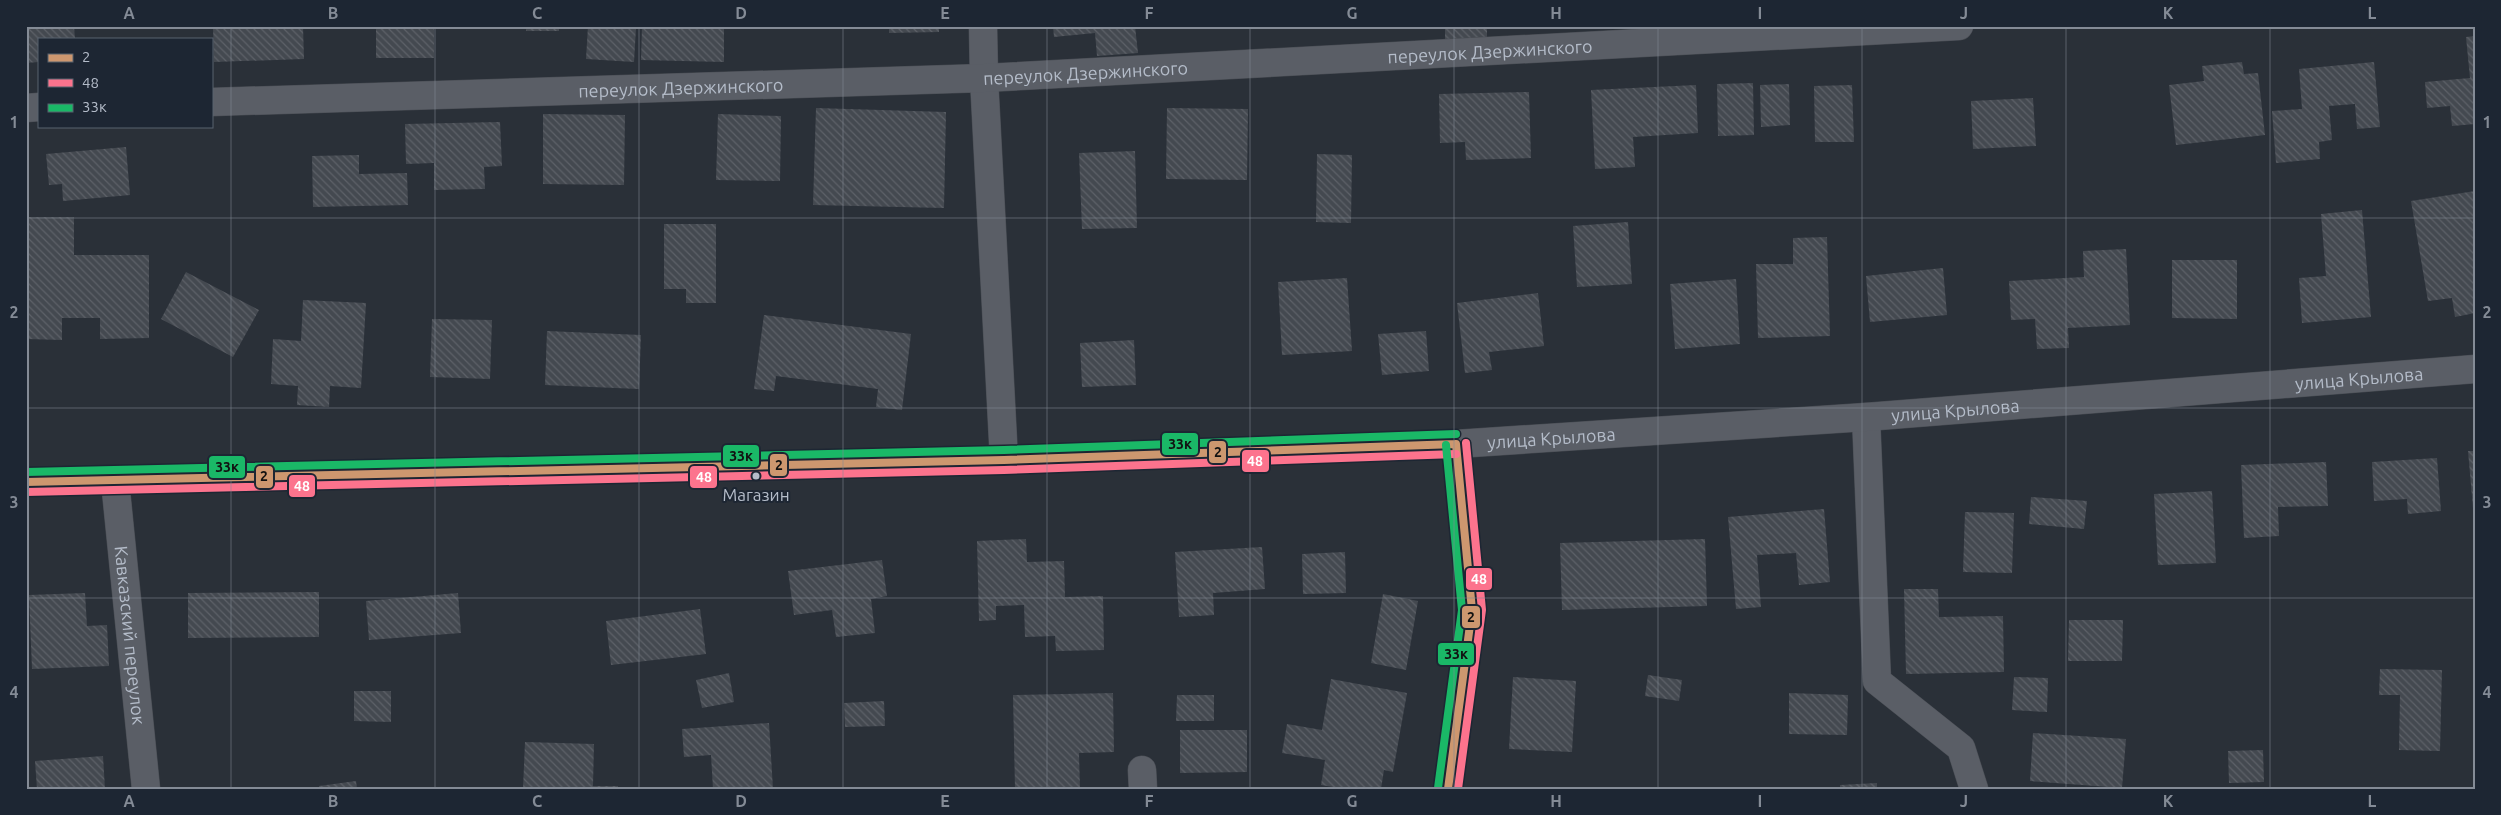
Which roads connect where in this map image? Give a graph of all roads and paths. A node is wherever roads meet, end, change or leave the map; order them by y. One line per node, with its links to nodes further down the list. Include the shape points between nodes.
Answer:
1 (983, 26): 3 (street)
2 (1960, 26): 3 (street, переулок Дзержинского)
3 (984, 78): 4 (street, переулок Дзержинского); 8 (street)
4 (212, 102)
5 (2475, 369): 6 (street, улица Крылова)
6 (1866, 417): 7 (street, улица Крылова); 13 (street, via 1877,681 1961,748)
7 (1456, 444): 8 (street, улица Крылова); 12 (street, via 1472,610)
8 (1004, 460): 9 (street, улица Крылова)
9 (115, 481): 10 (street, улица Крылова); 11 (street, Кавказский переулок)
10 (26, 482)
11 (146, 789)
12 (1448, 789)
13 (1974, 789)

